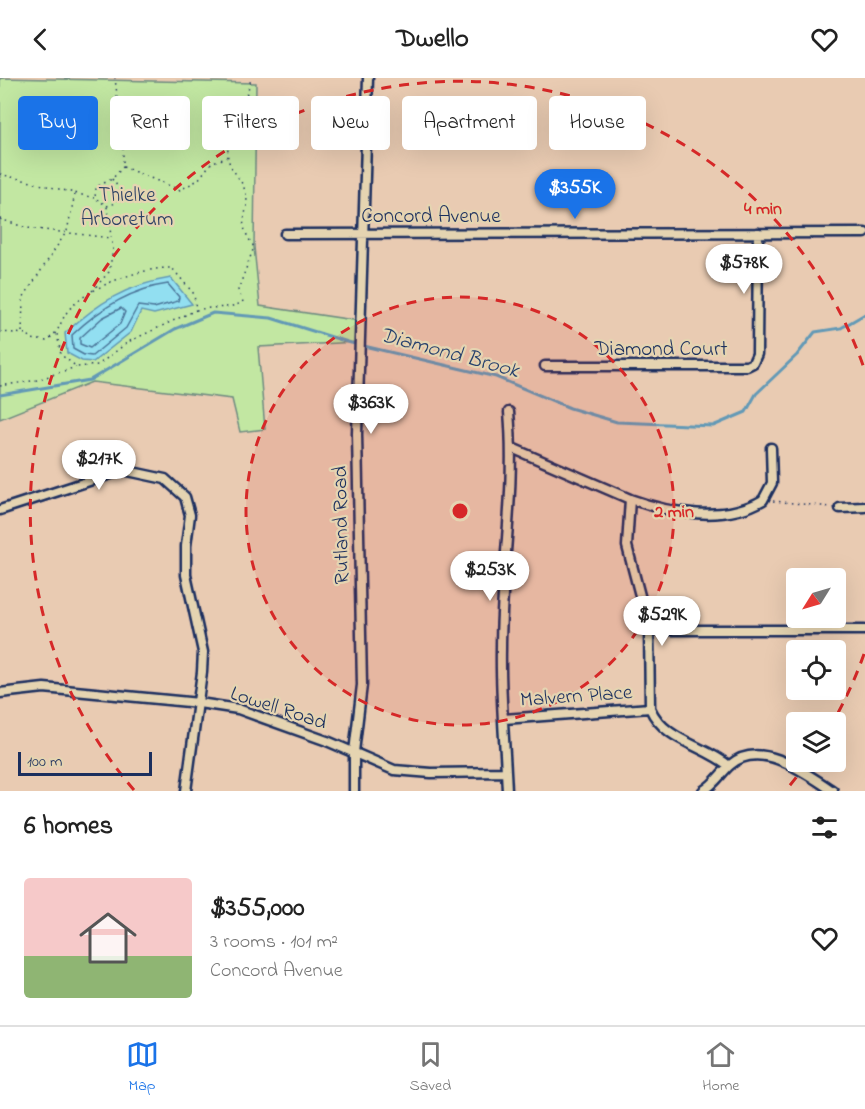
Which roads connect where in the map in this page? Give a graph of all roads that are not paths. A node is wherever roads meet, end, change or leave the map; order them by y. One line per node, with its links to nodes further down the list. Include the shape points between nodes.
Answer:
1 (368, 78): 5 (street, Rutland Road)
2 (758, 233): 3 (street, Concord Avenue); 5 (street, Concord Avenue); 6 (street, Diamond Court, via 757,354 753,363)
3 (865, 233)
4 (285, 234): 5 (street, Concord Avenue)
5 (363, 234): 20 (street, Rutland Road, via 357,434 362,685)
6 (545, 366)
7 (509, 412): 8 (street)
8 (512, 448): 10 (street); 19 (street, via 501,649)
9 (771, 448): 10 (street, via 772,483 764,500 730,511 689,513)
10 (630, 499): 14 (street, via 627,546)
11 (865, 507): 12 (street)
12 (840, 508)
13 (0, 510): 17 (street, via 110,472 133,471 165,479 180,490 189,506 186,575 203,652)
14 (649, 630): 15 (street); 18 (street)
15 (865, 630)
16 (0, 693): 17 (street, Lowell Road, via 44,688)
17 (198, 703): 20 (street, Lowell Road, via 238,709); 23 (street)
18 (650, 708): 19 (street, Malvern Place); 21 (street, via 668,731 708,750)
19 (504, 719): 22 (street)
20 (354, 752): 22 (street, Lowell Road, via 394,770); 24 (street, Rutland Road)
21 (729, 766): 26 (street, via 722,777); 27 (street, via 747,757 766,756)
22 (506, 772): 25 (street)
23 (186, 791)
24 (354, 791)
25 (507, 791)
26 (703, 791)
27 (833, 791)

